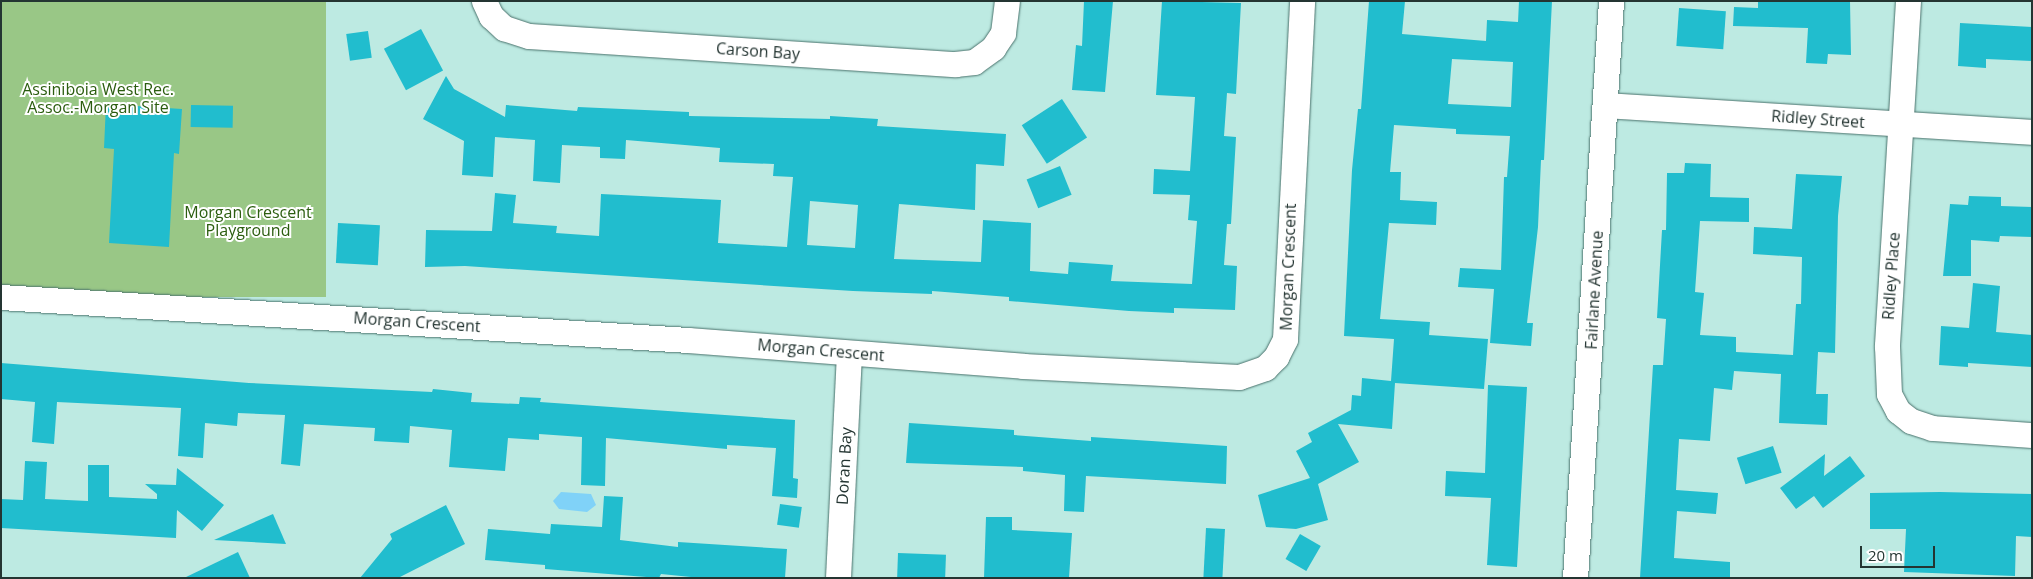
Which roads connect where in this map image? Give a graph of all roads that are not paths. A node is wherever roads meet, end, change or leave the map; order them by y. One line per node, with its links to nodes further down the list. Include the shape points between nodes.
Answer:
1 (484, 1): 2 (street, Carson Bay, via 491,16 504,28 529,36 955,64 974,62 993,48 1003,33)
2 (1007, 1)
3 (1302, 1): 10 (street, Morgan Crescent, via 1285,338 1281,350 1265,368 1239,377)
4 (1611, 1): 6 (street, Fairlane Avenue)
5 (1908, 1): 7 (street, Ridley Place)
6 (1605, 105): 7 (street, Ridley Street); 13 (street, Fairlane Avenue)
7 (1901, 124): 8 (street, Ridley Street); 11 (street, Ridley Place, via 1887,346 1889,394 1898,411 1911,421 1932,428)
8 (2032, 132)
9 (1, 297): 10 (street, Morgan Crescent, via 359,317)
10 (849, 353): 12 (street, Doran Bay)
11 (2032, 435)
12 (838, 578)
13 (1575, 578)

